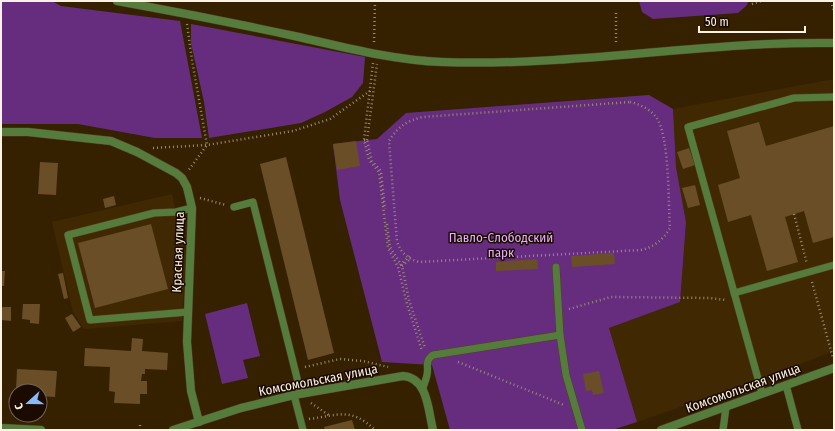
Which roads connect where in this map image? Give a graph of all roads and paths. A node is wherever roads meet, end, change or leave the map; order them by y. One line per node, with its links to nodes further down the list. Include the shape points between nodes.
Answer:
1 (117, 1): 7 (street)
2 (761, 1): 5 (path)
3 (831, 1): 6 (path)
4 (375, 2): 10 (path)
5 (752, 4)
6 (834, 11)
7 (186, 13): 10 (street); 16 (path)
8 (616, 13): 11 (path)
9 (834, 43): 11 (street)
10 (376, 54): 11 (street, via 442,62); 12 (path); 15 (path)
11 (616, 56)
12 (370, 90): 15 (path); 16 (path, via 330,119 293,131)
13 (834, 97): 29 (lane, via 794,98 688,127)
14 (1, 132): 17 (street, via 36,132 110,141)
15 (366, 140): 25 (path, via 369,160 379,172 388,248)
16 (207, 145): 17 (path, via 158,147); 18 (path)
17 (138, 152): 18 (street)
18 (182, 178): 19 (street, Красная улица)
19 (189, 195): 20 (path); 21 (street, Красная улица)
20 (234, 207): 39 (lane, via 253,202)
21 (192, 208): 31 (street, Красная улица); 31 (lane, via 154,213 68,236 90,320)
22 (794, 214): 28 (path)
23 (411, 255): 24 (path)
24 (409, 259): 24 (path, via 400,250 397,242 389,141 393,133 406,122 423,117 630,102 639,104 656,116 664,138 670,228 653,247 641,250 419,262); 25 (path)
25 (400, 266): 35 (path)
26 (834, 266): 28 (lane)
27 (556, 267): 32 (lane)
28 (809, 272): 29 (lane); 36 (path)
29 (734, 293): 30 (lane)
30 (736, 302): 32 (path, via 710,298 611,298); 42 (lane)
31 (188, 312): 50 (street, Красная улица, via 187,342 191,391)
32 (558, 312): 33 (lane)
33 (560, 336): 34 (lane); 46 (lane, via 566,375)
34 (438, 354): 35 (lane); 46 (path)
35 (428, 358): 41 (lane)
36 (834, 360)
37 (389, 367): 39 (path, via 363,360 340,359)
38 (834, 368): 40 (street, Комсомольская улица)
39 (295, 370): 43 (lane)
40 (786, 385): 42 (street, Комсомольская улица); 61 (lane)
41 (423, 388): 43 (street, Комсомольская улица, via 418,381 403,376); 57 (street)
42 (762, 393): 45 (street, Комсомольская улица)
43 (297, 394): 44 (lane); 50 (street, Комсомольская улица, via 240,408)
44 (296, 405): 47 (path, via 310,403); 48 (lane)
45 (726, 407): 59 (street, Комсомольская улица); 60 (lane)
46 (576, 410): 58 (lane)
47 (330, 416): 48 (path); 56 (path, via 350,413 364,420)
48 (300, 420): 55 (lane)
49 (140, 422): 53 (path)
50 (199, 422): 54 (street, Комсомольская улица)
51 (1, 428): 52 (street)
52 (41, 430)
53 (140, 430)
54 (173, 430)
55 (302, 430)
56 (375, 430)
57 (433, 430)
58 (582, 430)
59 (661, 430)
60 (723, 430)
61 (798, 430)

